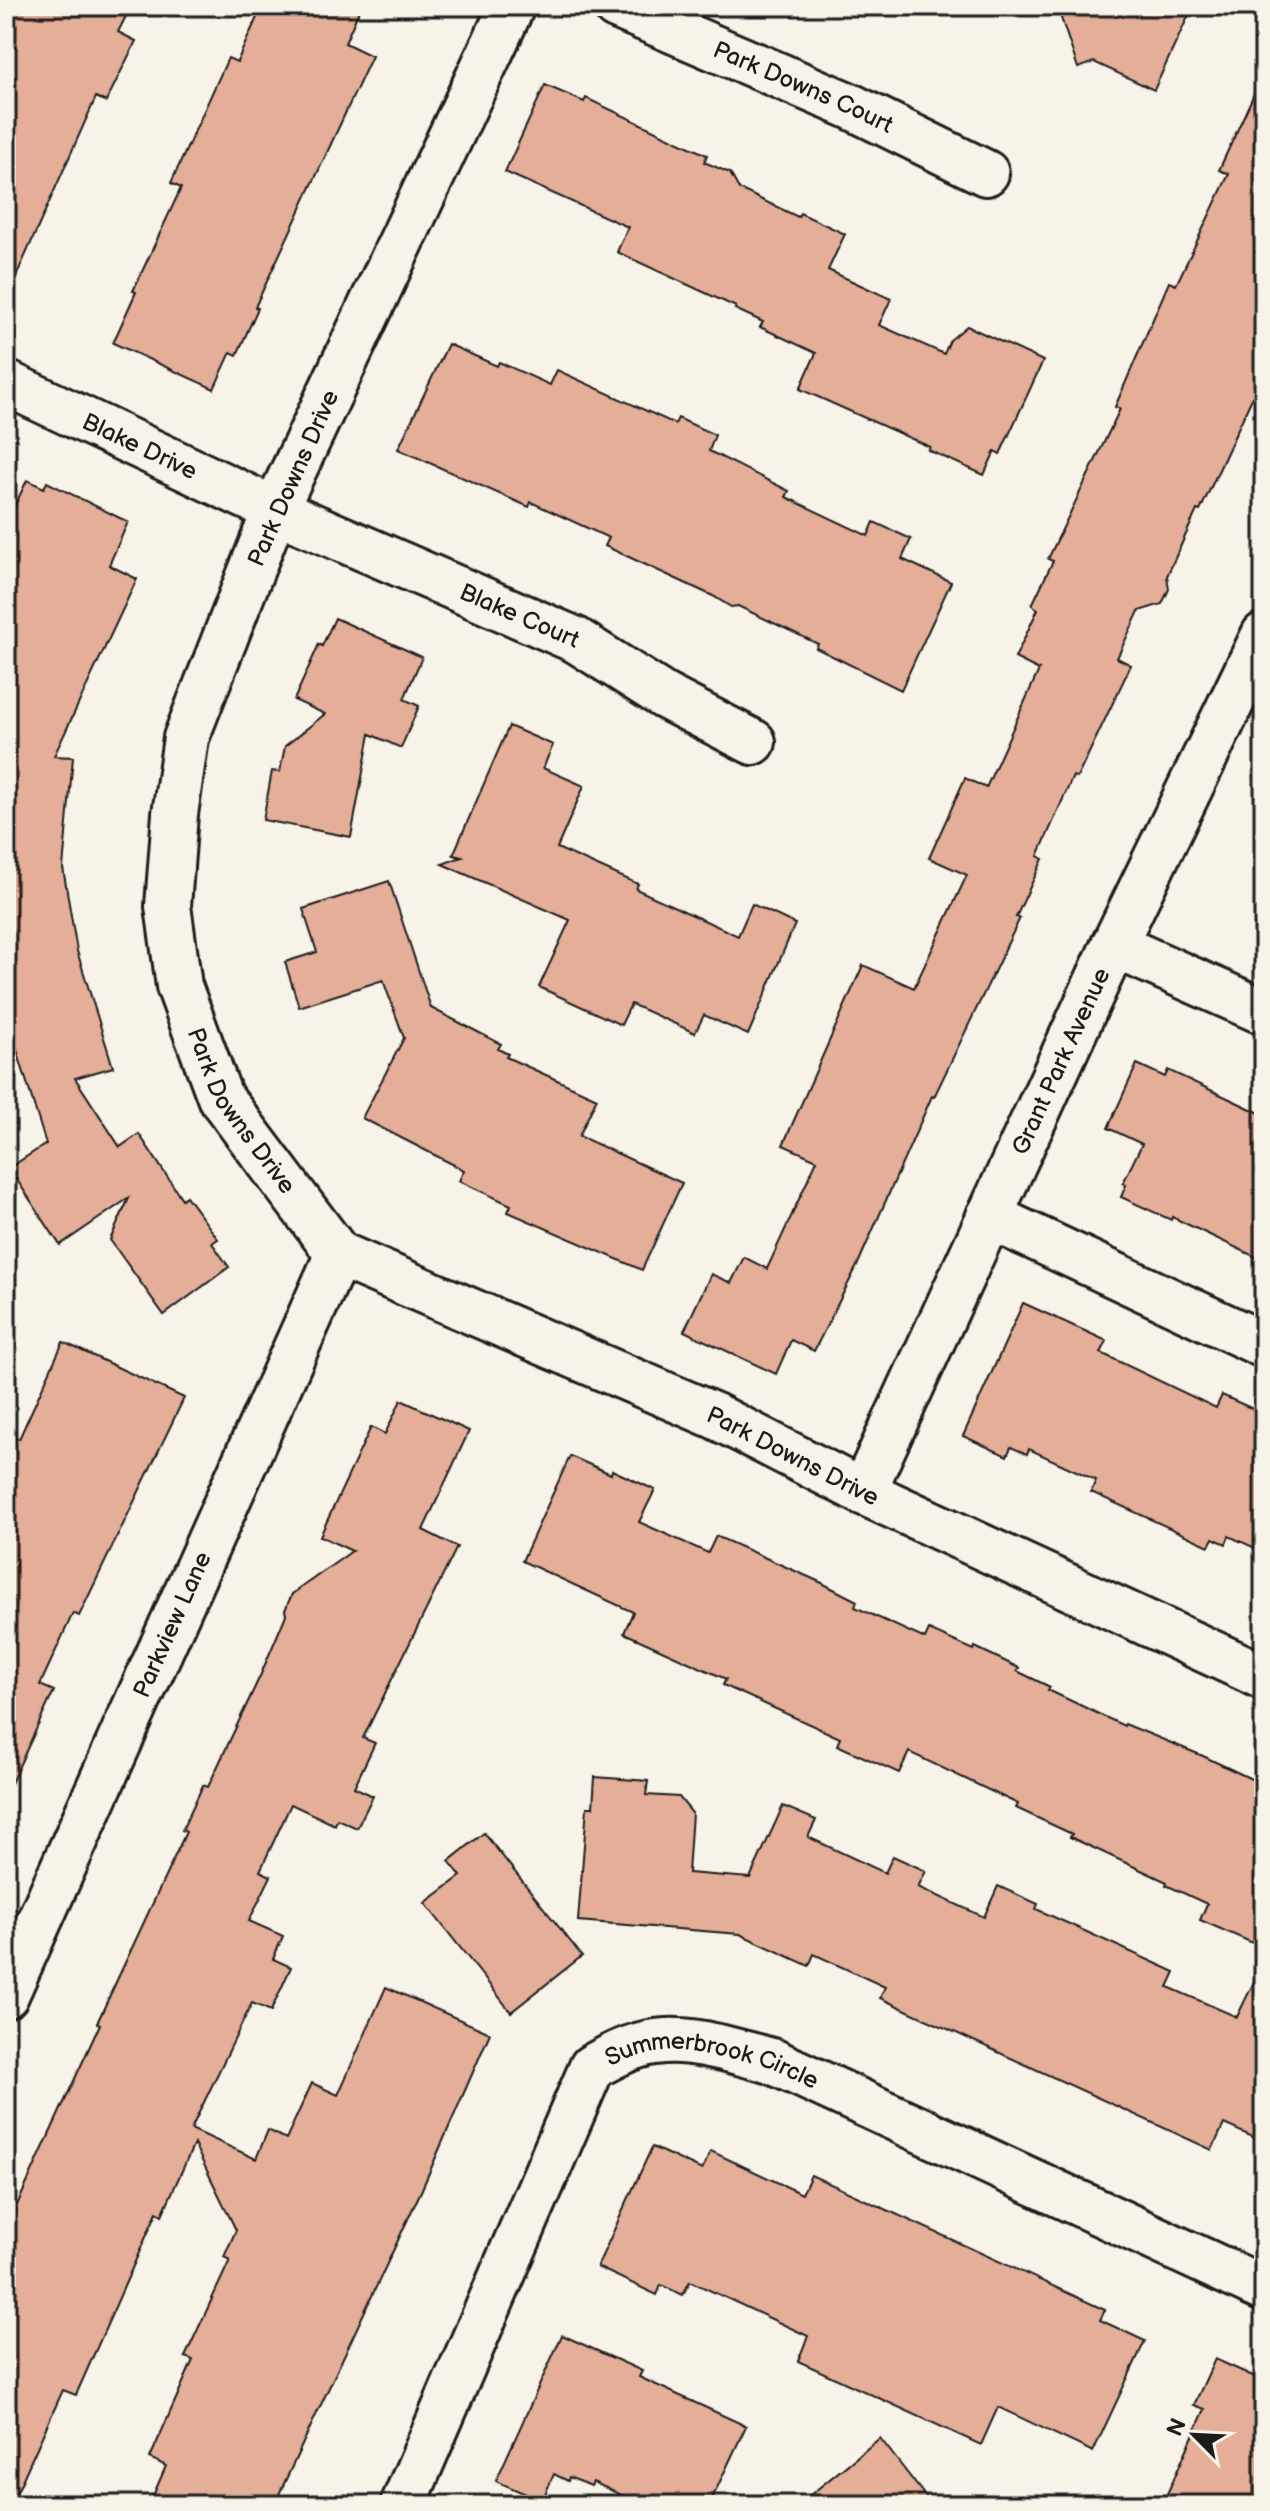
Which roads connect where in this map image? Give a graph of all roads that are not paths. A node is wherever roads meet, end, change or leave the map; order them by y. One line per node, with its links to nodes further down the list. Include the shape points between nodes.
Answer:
1 (512, 6): 5 (street, Park Downs Drive)
2 (616, 6): 3 (street, Park Downs Court, via 850,106)
3 (986, 173)
4 (6, 383): 5 (street, Blake Drive)
5 (275, 510): 7 (street, Blake Court, via 576,640 664,696); 11 (street, Park Downs Drive, via 186,738 168,906 179,986 220,1097)
6 (1259, 659): 8 (street, Grant Park Avenue)
7 (753, 742)
8 (1114, 945): 9 (street); 10 (street, Grant Park Avenue)
9 (1264, 1012)
10 (989, 1216): 12 (street); 13 (street, Grant Park Avenue)
11 (338, 1254): 13 (street, Park Downs Drive, via 715,1416); 15 (street, Parkview Lane)
12 (1264, 1345)
13 (863, 1492): 14 (street, Park Downs Drive)
14 (1264, 1677)
15 (6, 1995)
16 (1264, 2289): 17 (street, Summerbrook Circle, via 772,2061 708,2044 657,2041 592,2067)
17 (403, 2505)

